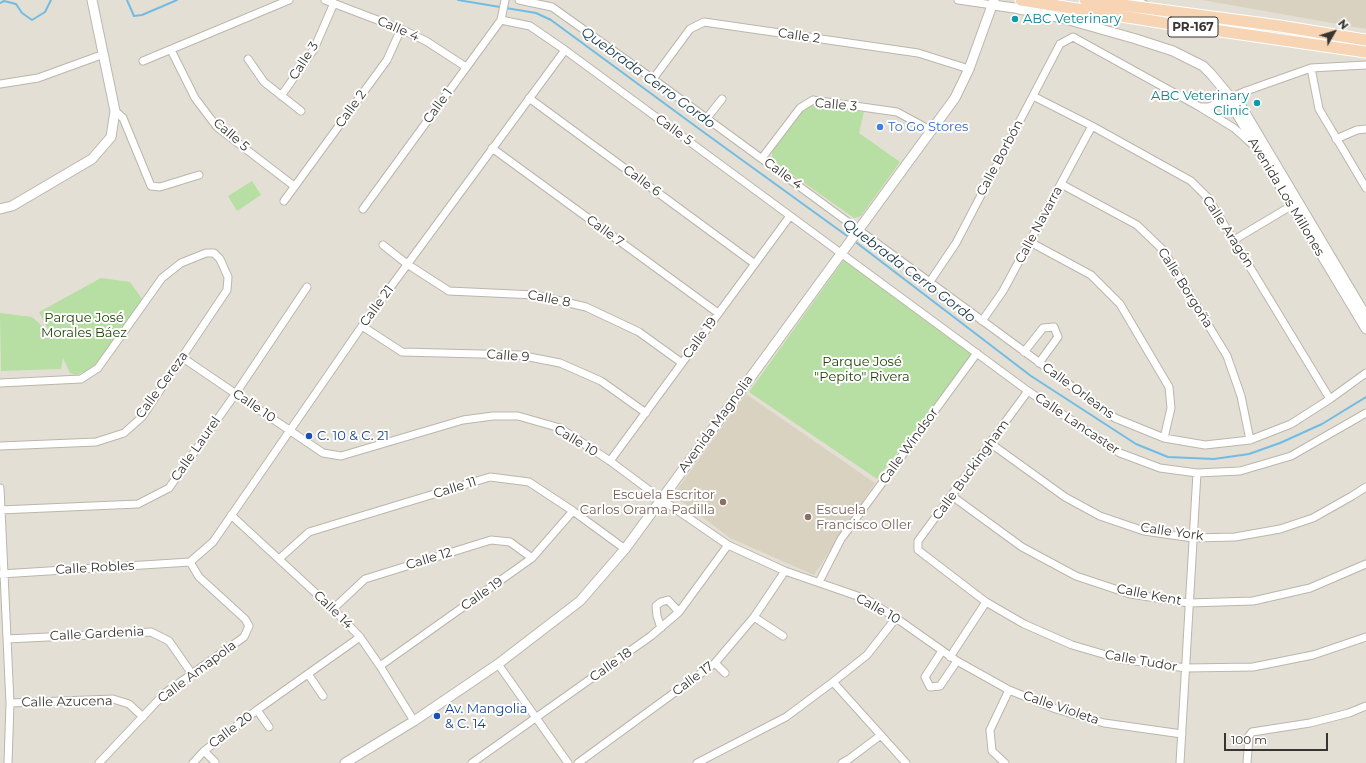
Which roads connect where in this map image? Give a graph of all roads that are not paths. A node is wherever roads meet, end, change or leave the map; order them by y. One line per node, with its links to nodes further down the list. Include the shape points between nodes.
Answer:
1 (92, 0): 19 (street)
2 (290, 0): 16 (street)
3 (325, 0): 10 (street, Calle 4)
4 (505, 0): 13 (street, Calle 1)
5 (519, 0): 26 (street, Calle 4, via 552,7)
6 (958, 0): 11 (street)
7 (1021, 0): 18 (main road, PR-167)
8 (1085, 0): 12 (main road, PR-167)
9 (1132, 0): 12 (street)
10 (334, 3): 14 (street, Calle 4); 28 (street, Calle 3, via 314,49)
11 (994, 3): 25 (street, Avenida Magnolia); 31 (street, via 1062,18 1173,51 1203,66)
12 (1160, 10): 15 (main road, PR-167)
13 (500, 20): 17 (street, Calle 5, via 530,26); 23 (street, Calle 1)
14 (401, 29): 23 (street, Calle 4, via 426,41); 46 (street, Calle 2, via 387,60)
15 (1366, 40)
16 (171, 50): 21 (street); 46 (street, Calle 5, via 195,98 217,127)
17 (565, 50): 30 (street, Calle 21); 52 (street, Calle 5)
18 (1366, 52)
19 (104, 54): 27 (street, via 38,78); 34 (street)
20 (248, 59): 28 (street, via 264,82)
21 (143, 61)
22 (1366, 65): 24 (street)
23 (466, 67): 51 (street, Calle 1)
24 (1311, 68): 31 (street); 40 (street, via 1320,109)
25 (969, 69): 26 (street, Calle 2, via 918,53 704,22 690,28); 39 (street, Avenida Magnolia)
26 (653, 78): 36 (street, Calle 4)
27 (0, 84)
28 (281, 96): 35 (street)
29 (1033, 96): 33 (street, Calle Borbón, via 1060,44 1072,37); 37 (street, Calle Aragón); 60 (street, Calle Borbón, via 956,243)
30 (529, 98): 41 (street, Calle 21); 59 (street, Calle 6)
31 (1231, 98): 33 (street, via 1209,107); 42 (street, Avenida Los Millones, via 1234,109); 49 (street, Avenida Los Millones, via 1241,106)
32 (722, 99): 36 (street)
33 (1198, 106): 42 (street, via 1234,128)
34 (115, 111): 44 (street, via 123,118 151,186 160,187); 50 (street, via 111,137 92,159 12,206)
35 (301, 111)
36 (707, 118): 43 (street, Calle 4)
37 (1092, 126): 45 (street, Calle Navarra); 54 (street, Calle Aragón, via 1191,181 1208,198)
38 (1366, 129): 40 (street)
39 (932, 131): 43 (street, Calle 3, via 897,112 813,100 800,108); 53 (street, Avenida Magnolia)
40 (1336, 139): 47 (street)
41 (492, 148): 58 (street, Calle 21); 62 (street, Calle 7)
42 (1257, 148): 49 (street, Avenida Los Millones)
43 (762, 158): 53 (street, Calle 4)
44 (199, 175)
45 (1061, 184): 55 (street, Calle Navarra); 81 (street, Calle Borgoña, via 1137,225 1164,250 1226,356 1241,396)
46 (294, 186): 48 (street, Calle 2)
47 (1366, 188)
48 (284, 202)
49 (1295, 204): 54 (street); 63 (street, Avenida Los Millones); 66 (street, Avenida Los Millones)
50 (0, 209)
51 (363, 209)
52 (790, 216): 57 (street, Calle 5); 59 (street, Calle 19)
53 (859, 230): 57 (street, Avenida Magnolia); 60 (street, Calle Orleans)
54 (1234, 240): 76 (street, Calle Aragón)
55 (1030, 242): 64 (street, Calle Navarra, via 1003,292); 80 (street, via 1091,275 1120,304 1169,387 1171,408)
56 (383, 245): 58 (street, Calle 8)
57 (842, 253): 68 (street, Calle Lancaster); 89 (street, Avenida Magnolia)
58 (407, 264): 65 (street, Calle 21); 70 (street, Calle 8, via 448,291 536,295 586,307 639,332)
59 (755, 264): 62 (street, Calle 19)
60 (929, 283): 64 (street, Calle Orleans)
61 (307, 287): 75 (street, Calle Laurel)
62 (718, 313): 70 (street, Calle 19)
63 (1366, 316)
64 (982, 322): 67 (street, Calle Orleans)
65 (362, 326): 77 (street, Calle 9, via 402,352 519,355 560,363 601,381); 79 (street, Calle 21)
66 (1366, 329)
67 (1024, 352): 71 (street, Calle Orleans); 71 (street, via 1043,328 1054,327 1058,337)
68 (977, 354): 74 (street, Calle Lancaster); 103 (street, Calle Windsor, via 841,539)
69 (183, 358): 73 (street, Calle Cereza, via 227,290 228,277 220,259 214,253 206,253 181,263 162,278 98,368 81,379); 75 (street, Calle 10); 83 (street, Calle Cereza, via 142,417 124,433 96,442)
70 (682, 363): 77 (street, Calle 19)
71 (1039, 363): 80 (street, Calle Orleans, via 1115,418)
72 (1366, 373): 76 (street, Calle Orleans)
73 (0, 383)
74 (1028, 391): 82 (street, Calle Buckingham); 85 (street, Calle Lancaster, via 1120,454 1160,468)
75 (236, 393): 79 (street, Calle 10); 90 (street, Calle Laurel, via 169,488 138,504)
76 (1330, 399): 81 (street, Calle Orleans, via 1291,424)
77 (646, 413): 84 (street, Calle 19)
78 (1366, 413): 85 (street, Calle Lancaster, via 1291,456 1240,471)
79 (290, 430): 84 (street, Calle 10, via 323,452 341,456 463,420 518,416 560,428); 92 (street, Calle 21)
80 (1164, 438): 81 (street, Calle Orleans, via 1205,445)
81 (1250, 440)
82 (990, 443): 88 (street, Calle Buckingham); 93 (street, Calle York, via 1065,497 1100,516 1144,531)
83 (0, 446)
84 (610, 461): 89 (street, Calle 10)
85 (1198, 474): 93 (street)
86 (1366, 487): 93 (street, Calle York, via 1313,518 1280,529 1235,537)
87 (0, 488): 90 (street)
88 (952, 496): 96 (street, Calle Buckingham, via 918,541); 105 (street, Calle Kent, via 1022,548 1076,576 1130,594)
89 (661, 499): 94 (street, Calle 10); 95 (street, Avenida Magnolia)
90 (1, 510): 102 (street)
91 (573, 511): 95 (street, Calle 11); 97 (street, Calle 19); 98 (street, Calle 11, via 529,482 490,477 309,532)
92 (232, 515): 98 (street, Calle 14); 99 (street, Calle 21, via 213,542)
93 (1193, 538): 105 (street)
94 (728, 545): 101 (street, Calle 10); 107 (street, Calle 18)
95 (625, 549): 119 (street, Avenida Magnolia, via 580,601)
96 (918, 550): 104 (street, Calle Tudor)
97 (532, 558): 106 (street, Calle 12, via 510,542 491,540 365,579); 120 (street, Calle 19)
98 (279, 559): 106 (street, Calle 14)
99 (190, 562): 102 (street, Calle Robles); 123 (street, Calle Amapola, via 199,577 245,619 249,626 244,637)
100 (1366, 564): 105 (street, Calle Kent, via 1310,588 1253,601)
101 (785, 571): 103 (street, Calle 10); 108 (street, Calle 17)
102 (2, 574): 114 (street)
103 (819, 582): 109 (street, Calle 10, via 866,599)
104 (986, 602): 116 (street); 121 (street, Calle Tudor, via 1024,624 1072,645 1120,659)
105 (1189, 603): 121 (street)
106 (333, 609): 111 (street, Calle 14)
107 (679, 612): 110 (street, Calle 18); 110 (street, via 668,600 656,606)
108 (754, 617): 112 (street); 118 (street, Calle 17)
109 (896, 618): 115 (street, Calle 10); 125 (street, via 867,654)
110 (661, 628): 132 (street, Calle 18)
111 (360, 636): 120 (street, Calle 14); 124 (street, Calle 20)
112 (783, 636)
113 (1366, 637): 121 (street, Calle Tudor, via 1313,655 1253,667)
114 (7, 639): 123 (street, Calle Gardenia, via 151,632 169,641); 128 (street)
115 (942, 651): 116 (street, Calle 10); 117 (street, via 925,677 930,687 940,686)
116 (950, 657): 117 (street, Calle Violeta)
117 (957, 661): 126 (street, Calle Violeta)
118 (715, 663): 122 (street); 145 (street, Calle 17)
119 (498, 664): 132 (street); 133 (street, Avenida Magnolia)
120 (380, 666): 133 (street, Calle 14)
121 (1186, 668): 135 (street)
122 (725, 673)
123 (192, 674): 131 (street, Calle Amapola, via 165,693)
124 (308, 674): 127 (street); 130 (street, Calle 20)
125 (833, 682): 136 (street); 146 (street, via 786,717)
126 (1009, 690): 135 (street, Calle Violeta, via 1056,709 1104,723); 149 (street, via 990,730 992,751)
127 (324, 696)
128 (10, 703): 131 (street, Calle Azucena, via 113,698 129,704); 139 (street)
129 (1366, 706): 151 (street, via 1310,723 1252,732 1249,736)
130 (257, 710): 134 (street, Calle 20); 137 (street, Calle 20)
131 (143, 717): 140 (street, Calle Amapola)
132 (536, 718): 143 (street, Calle 18); 144 (street)
133 (414, 721): 142 (street, Avenida Magnolia)
134 (269, 727)
135 (1182, 734): 150 (street)
136 (881, 735): 147 (street); 148 (street)
137 (204, 751): 138 (street, Calle 20); 141 (street, Calle 20)
138 (215, 762)
139 (8, 763)
140 (99, 763)
141 (193, 763)
142 (345, 763)
143 (472, 763)
144 (568, 763)
145 (578, 763)
146 (697, 763)
147 (842, 763)
148 (906, 763)
149 (1005, 763)
150 (1180, 763)
151 (1247, 763)

